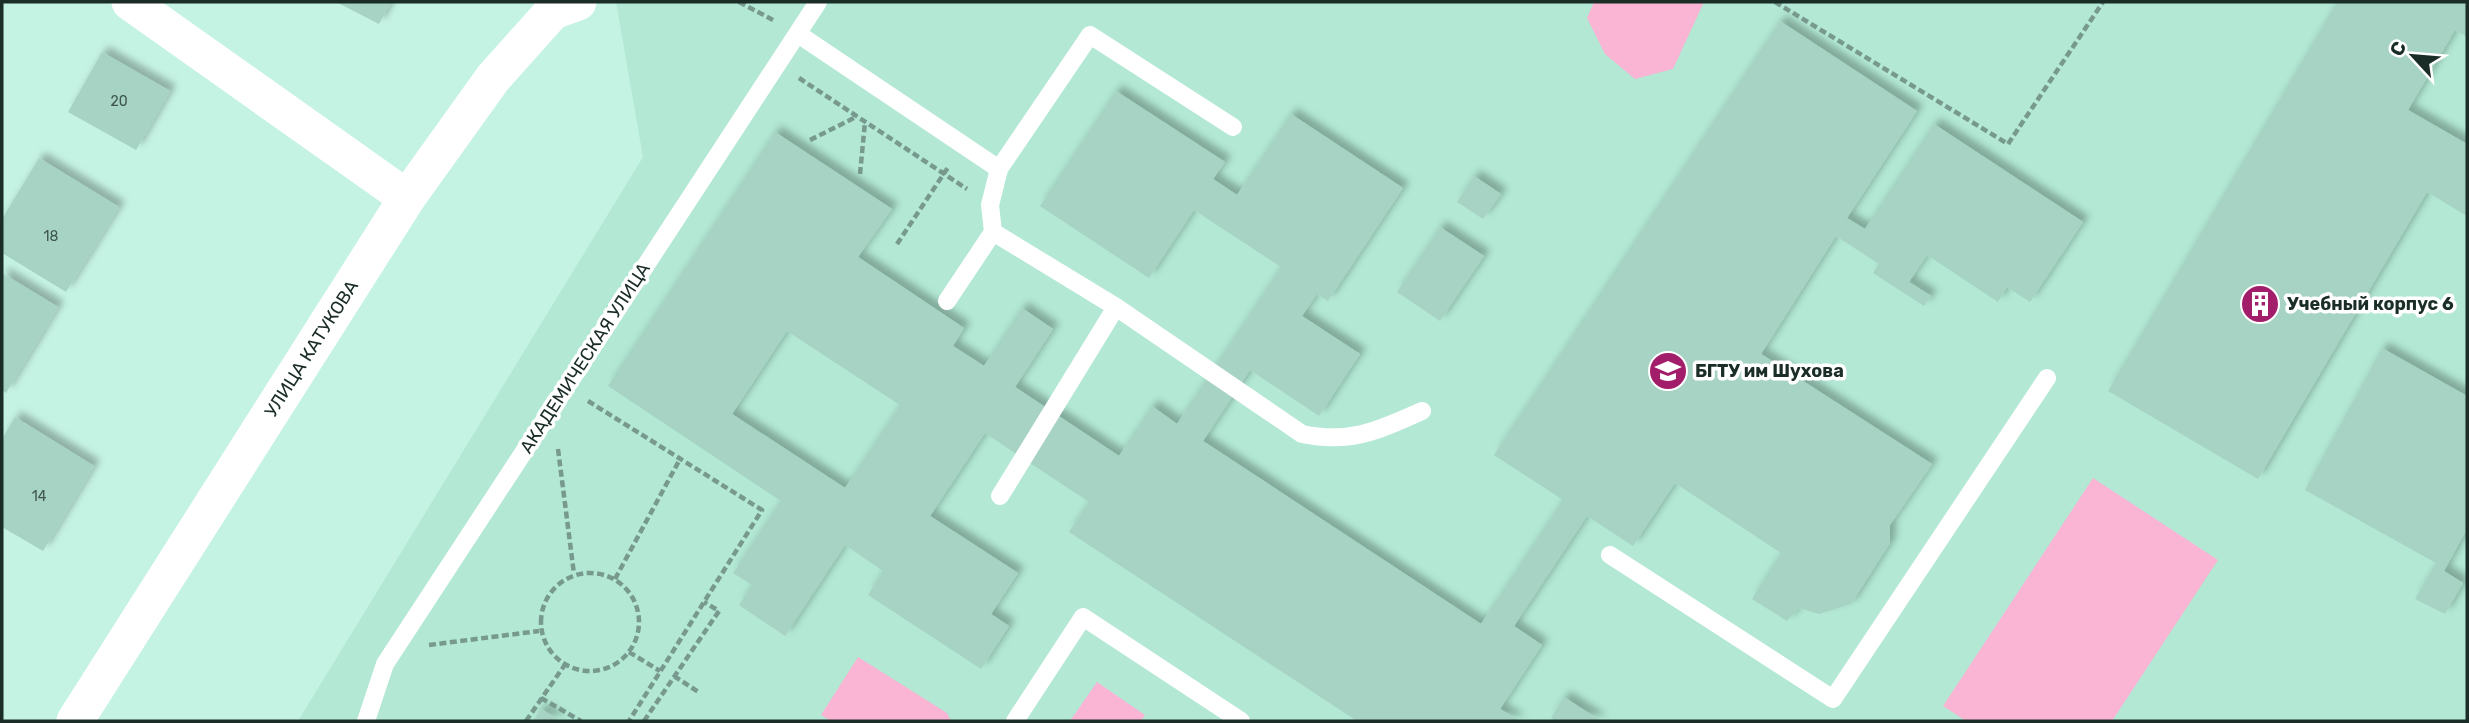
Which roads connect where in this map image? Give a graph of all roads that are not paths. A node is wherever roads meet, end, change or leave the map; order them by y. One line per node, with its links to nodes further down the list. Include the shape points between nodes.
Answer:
1 (130, 2): 7 (street)
2 (578, 2): 7 (street, УЛИЦА КАТУКОВА, via 553,11 493,78)
3 (818, 2): 4 (lane, АКАДЕМИЧЕСКАЯ УЛИЦА)
4 (798, 34): 6 (lane); 16 (lane, АКАДЕМИЧЕСКАЯ УЛИЦА, via 386,664)
5 (1233, 127): 6 (lane, via 1090,34)
6 (999, 169): 8 (lane, via 990,205)
7 (407, 198): 15 (street, УЛИЦА КАТУКОВА)
8 (993, 232): 9 (lane); 10 (lane)
9 (947, 301)
10 (1116, 307): 12 (lane, via 1301,434 1330,440 1368,435); 13 (lane)
11 (2047, 379): 14 (lane, via 1833,699)
12 (1422, 411)
13 (1000, 496)
14 (1610, 555)
15 (75, 721)
16 (366, 721)
17 (1015, 721): 18 (lane, via 1083,617)
18 (1241, 721)

